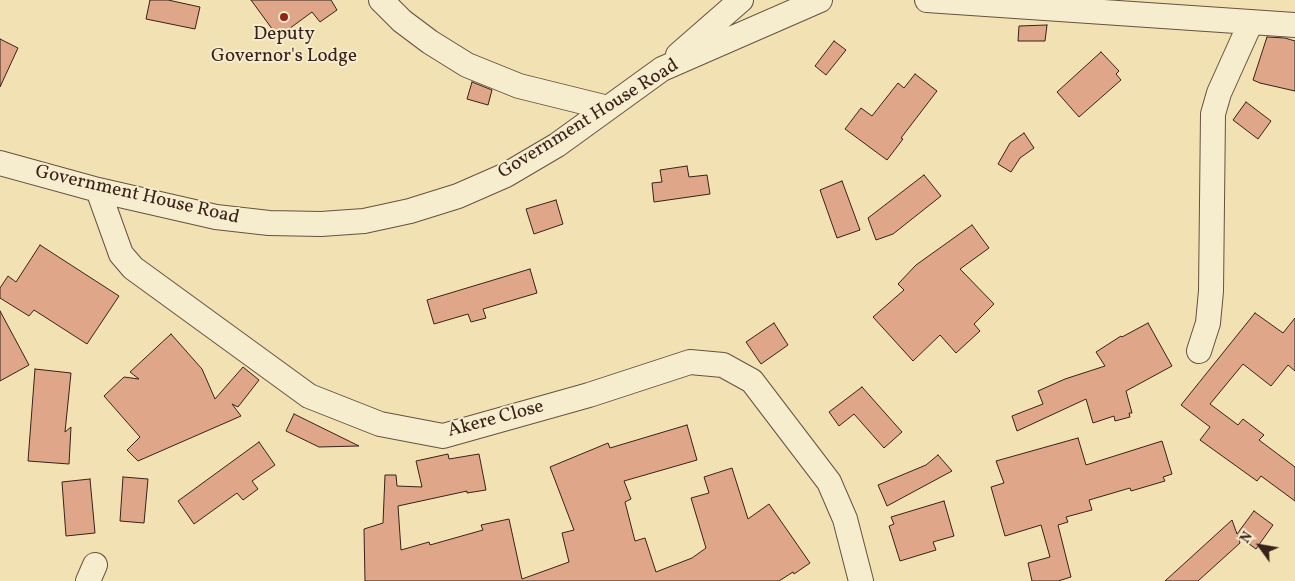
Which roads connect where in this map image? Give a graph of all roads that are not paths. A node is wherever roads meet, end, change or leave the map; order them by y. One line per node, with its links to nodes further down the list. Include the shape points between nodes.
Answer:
1 (381, 0): 9 (street, via 402,22 467,64 519,86)
2 (741, 0): 8 (street)
3 (820, 0): 8 (street, Government House Road)
4 (927, 0): 5 (street)
5 (962, 1): 6 (street)
6 (1251, 22): 7 (street); 12 (street, via 1213,114 1211,291 1208,323)
7 (1295, 24)
8 (662, 69): 9 (street, Government House Road)
9 (608, 108): 11 (street, Government House Road, via 557,145 506,175 458,196 364,221 269,223 216,217)
10 (0, 163): 11 (street, Government House Road)
11 (98, 190): 13 (street, Akere Close, via 121,254 134,268 309,396 380,424 443,436 589,395 690,362 723,365 752,381 829,482 845,519)
12 (1199, 351)
13 (861, 581)

